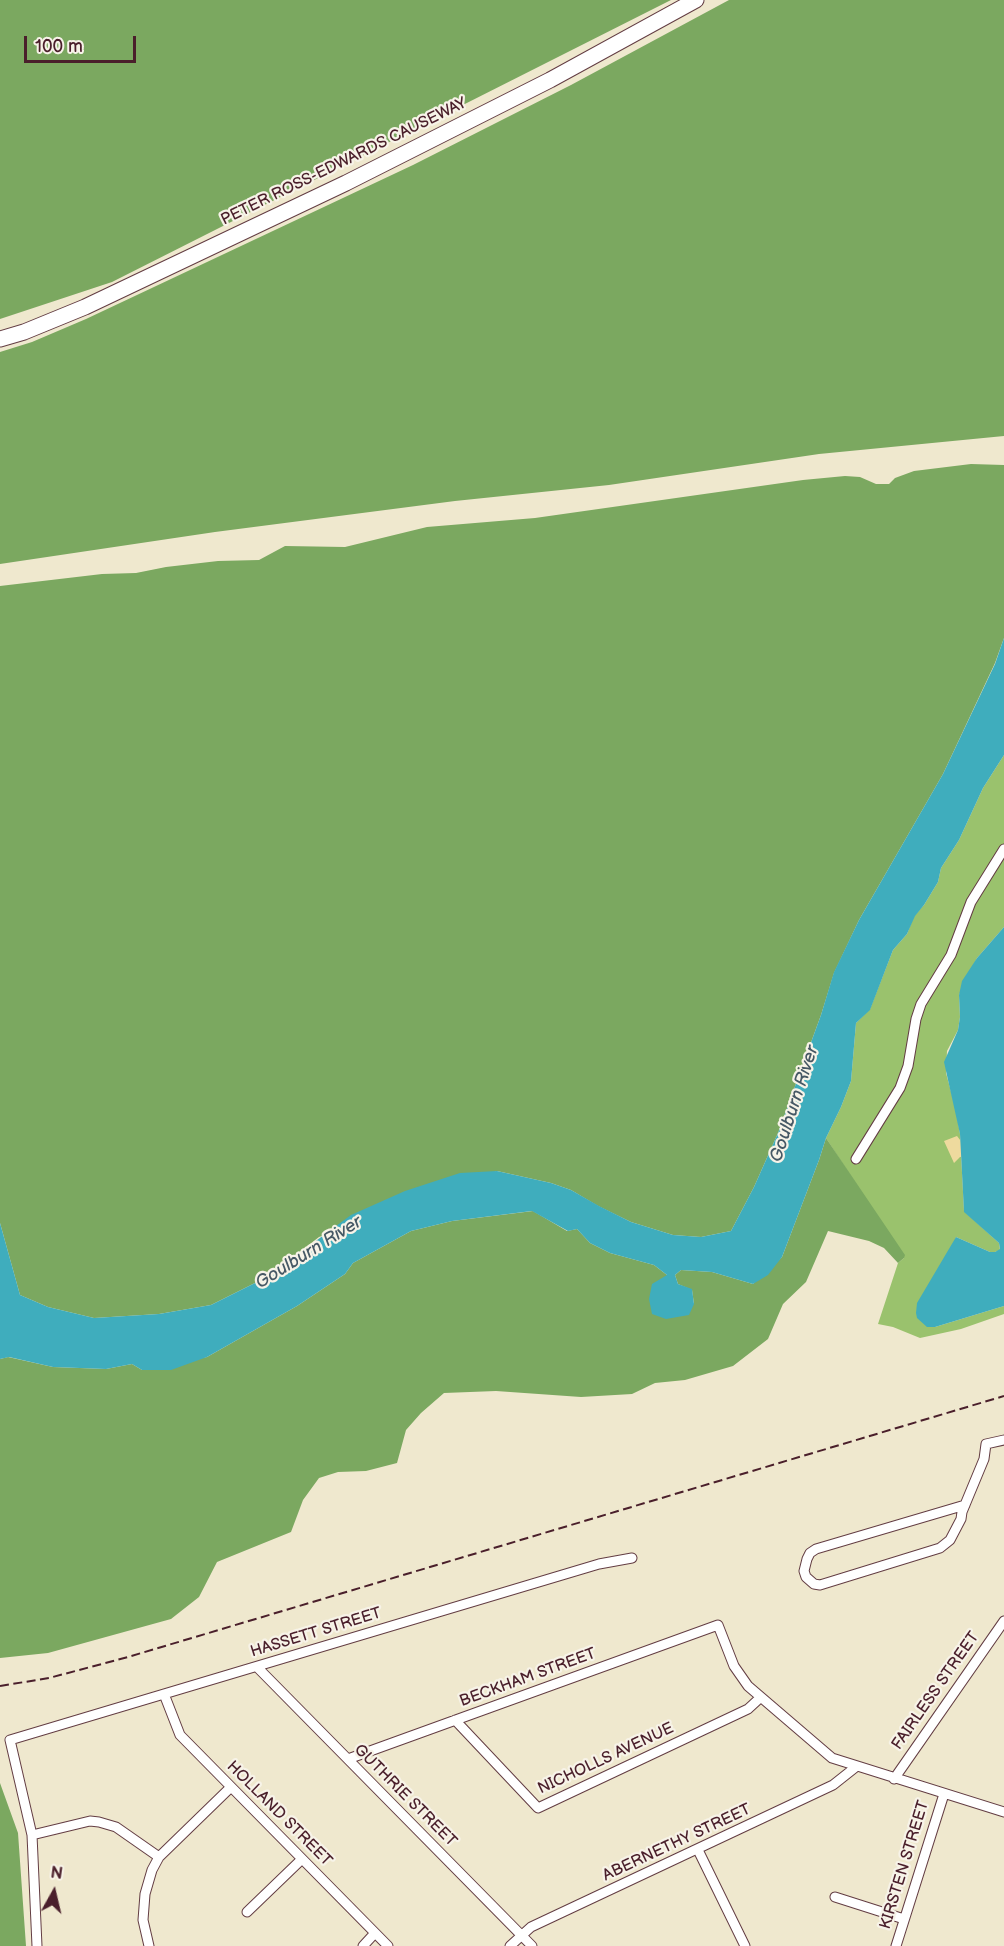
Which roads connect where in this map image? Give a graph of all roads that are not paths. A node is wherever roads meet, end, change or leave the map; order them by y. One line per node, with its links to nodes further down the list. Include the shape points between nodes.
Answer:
1 (696, 0): 2 (highway, PETER ROSS-EDWARDS CAUSEWAY, via 550,80 346,183 85,307)
2 (0, 339)
3 (1004, 849): 4 (street, via 974,896 951,955 921,1004 900,1088)
4 (856, 1159)
5 (1004, 1440): 6 (street, via 986,1444)
6 (965, 1505): 6 (street, via 950,1540 940,1548 820,1584 806,1577 810,1553 816,1549)
7 (632, 1558): 9 (street, HASSETT STREET, via 599,1564)
8 (1004, 1622): 15 (street, FAIRLESS STREET)
9 (257, 1667): 10 (street, HASSETT STREET); 13 (street, GUTHRIE STREET)
10 (164, 1694): 16 (street, HOLLAND STREET, via 180,1735); 19 (street, HASSETT STREET, via 10,1740)
11 (761, 1697): 12 (street, BECKHAM STREET, via 734,1666 718,1625); 12 (street, NICHOLLS AVENUE, via 748,1709 538,1808); 14 (street, via 832,1758)
12 (455, 1720): 13 (street, BECKHAM STREET)
13 (348, 1759): 27 (street, GUTHRIE STREET)
14 (857, 1766): 15 (street); 20 (street, ABERNETHY STREET, via 833,1785)
15 (894, 1779): 17 (street)
16 (231, 1787): 21 (street); 22 (street, HOLLAND STREET)
17 (944, 1794): 18 (street); 25 (street, KIRSTEN STREET)
18 (1004, 1812)
19 (32, 1835): 21 (street, via 99,1822 116,1827); 28 (street)
20 (698, 1850): 27 (street, ABERNETHY STREET); 34 (street)
21 (159, 1857): 29 (street, via 145,1894 143,1920)
22 (302, 1858): 24 (street); 26 (street, HOLLAND STREET)
23 (835, 1897): 25 (street)
24 (247, 1912)
25 (904, 1918): 35 (street, KIRSTEN STREET)
26 (375, 1933): 30 (street); 31 (street, HOLLAND STREET)
27 (521, 1935): 32 (street, ABERNETHY STREET); 33 (street, GUTHRIE STREET)
28 (37, 1946)
29 (149, 1946)
30 (363, 1946)
31 (388, 1946)
32 (510, 1946)
33 (532, 1946)
34 (745, 1946)
35 (896, 1946)

